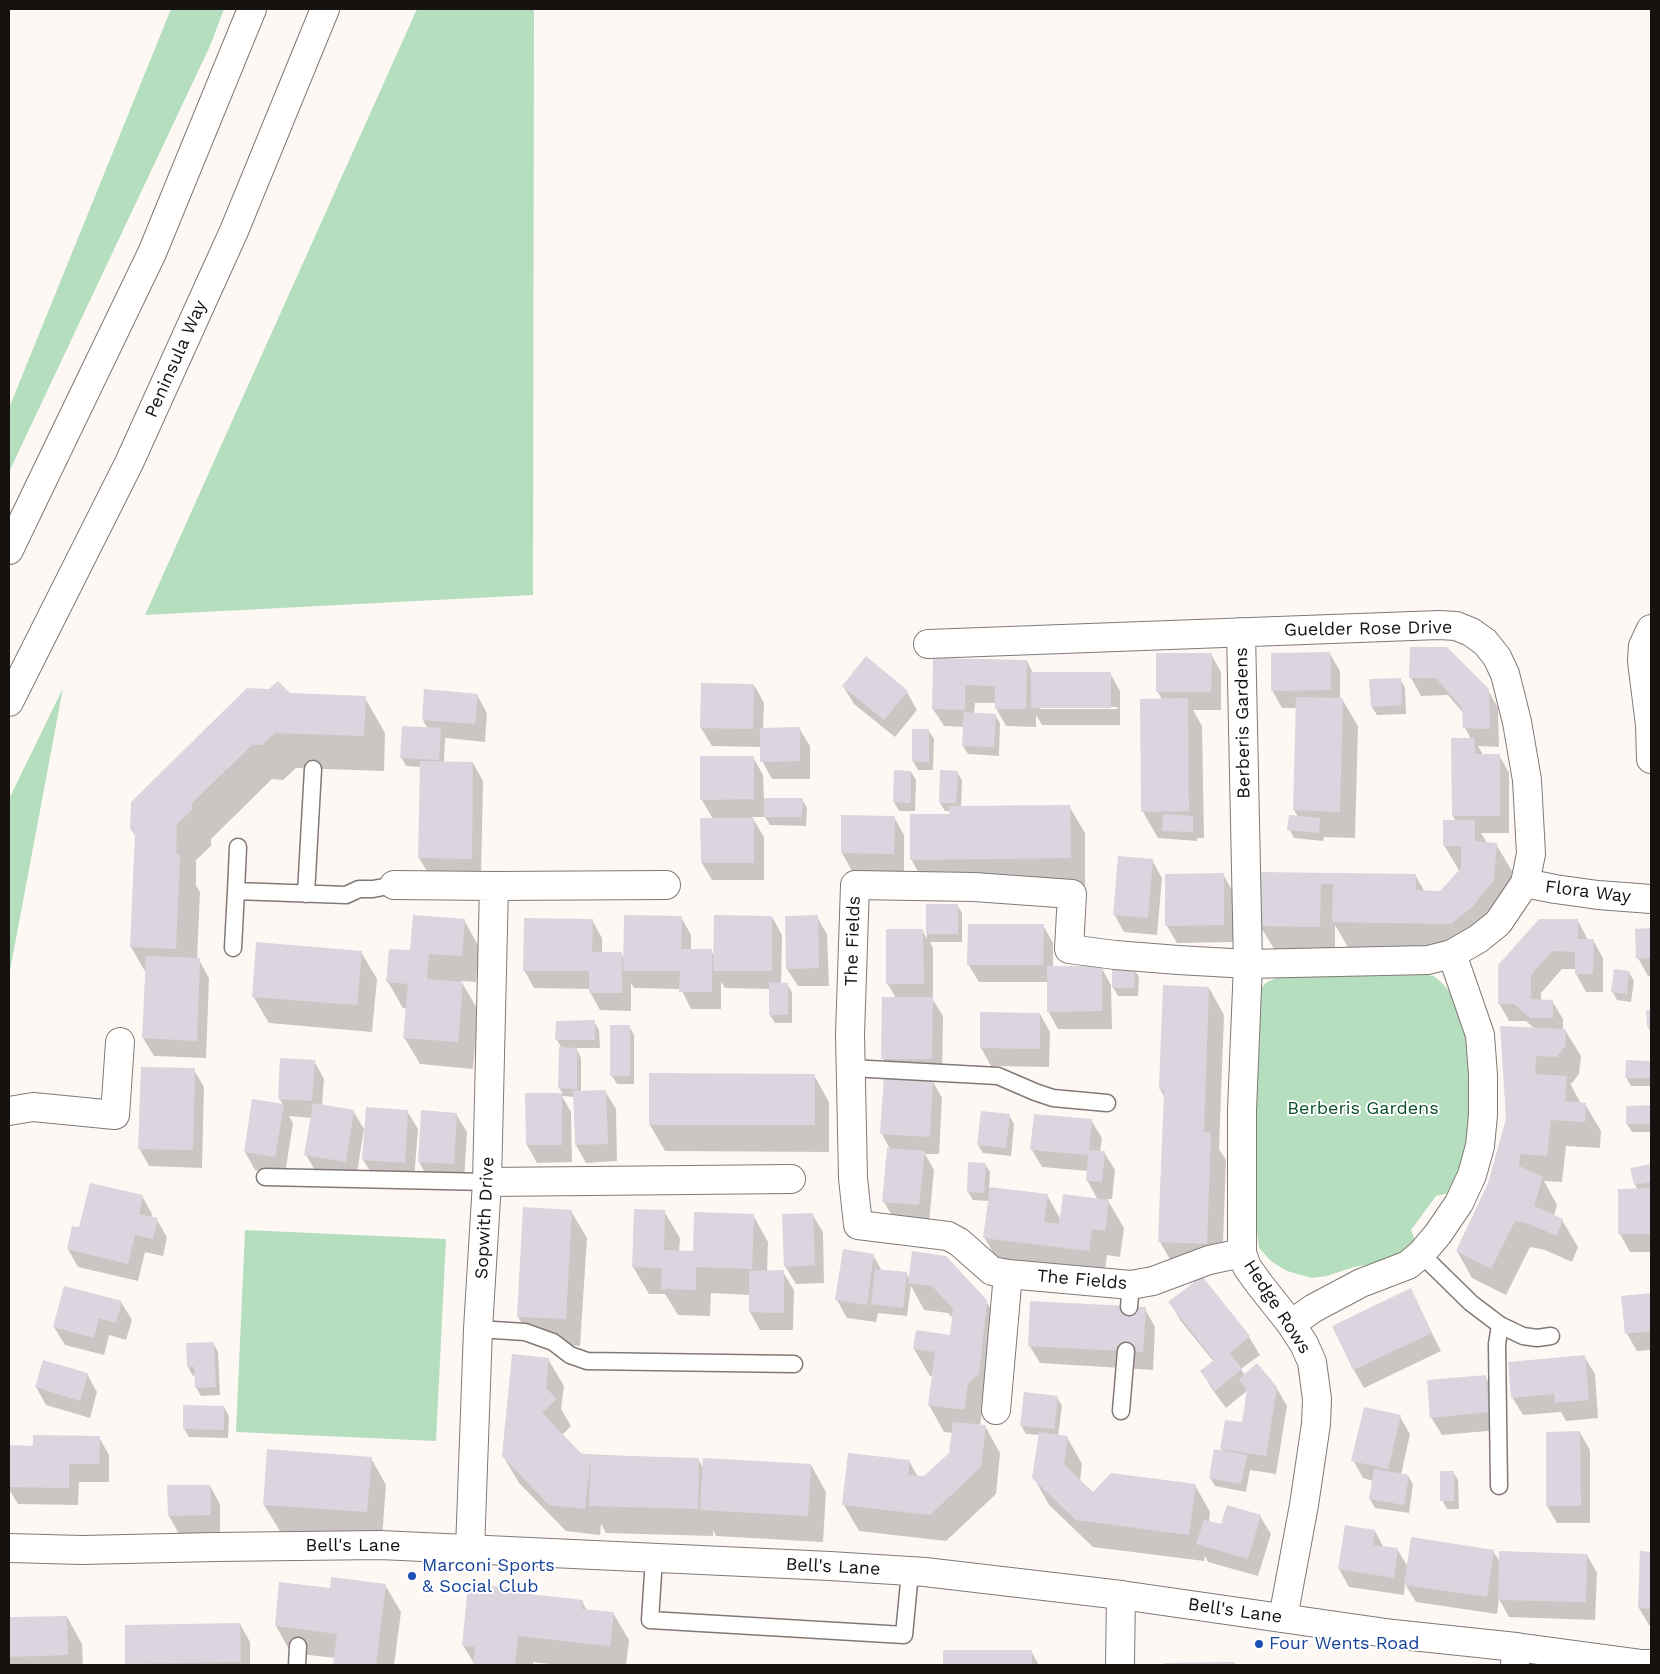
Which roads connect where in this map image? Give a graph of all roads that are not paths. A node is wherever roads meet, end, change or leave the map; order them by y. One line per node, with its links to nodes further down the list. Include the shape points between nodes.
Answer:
1 (252, 9): 3 (street, via 152,253)
2 (325, 9): 7 (street, Peninsula Way, via 234,231 130,463)
3 (9, 550)
4 (1651, 629): 8 (street, via 1642,661)
5 (1241, 632): 6 (street, Guelder Rose Drive); 11 (street, Guelder Rose Drive, via 1438,625 1456,626 1485,642 1505,674 1518,722 1530,826 1531,854); 20 (street, Berberis Gardens)
6 (928, 644)
7 (9, 702)
8 (1651, 759)
9 (313, 769): 16 (lane)
10 (238, 847): 15 (lane)
11 (1525, 883): 17 (street, Flora Way, via 1598,895); 19 (street, Guelder Rose Drive, via 1498,923 1478,940)
12 (394, 885): 14 (street); 16 (lane, via 359,889 346,895)
13 (666, 885): 14 (street)
14 (494, 886): 27 (street, Sopwith Drive)
15 (236, 891): 16 (lane); 18 (lane)
16 (306, 894)
17 (1651, 899)
18 (233, 948)
19 (1452, 954): 20 (street, Guelder Rose Drive, via 1428,960); 29 (street, via 1480,1034 1483,1076 1480,1146 1472,1175 1459,1203)
20 (1248, 964): 22 (street, The Fields, via 1069,949 1072,894 855,885); 28 (street, Hedge Rows, via 1242,1110)
21 (120, 1042): 24 (street, via 116,1115 33,1107)
22 (850, 1068): 23 (lane, via 998,1076 1053,1098); 30 (street, The Fields, via 853,1178 858,1225 948,1236 992,1271)
23 (1107, 1103)
24 (9, 1111)
25 (265, 1177): 27 (lane)
26 (791, 1179): 27 (street)
27 (487, 1182): 33 (street, Sopwith Drive)
28 (1242, 1253): 30 (street, The Fields, via 1209,1260 1153,1282 1130,1296); 31 (street, Hedge Rows, via 1260,1286)
29 (1421, 1254): 31 (street, via 1408,1265 1361,1283); 32 (lane, via 1471,1303)
30 (1008, 1274): 37 (street)
31 (1291, 1324): 45 (street, Hedge Rows, via 1312,1362 1317,1399 1304,1505)
32 (1500, 1325): 34 (lane, via 1523,1336); 39 (lane, via 1497,1344)
33 (478, 1329): 36 (lane, via 525,1332 553,1342 570,1355 587,1362); 41 (street, Sopwith Drive)
34 (1551, 1336)
35 (1126, 1351): 38 (lane)
36 (794, 1364)
37 (996, 1410)
38 (1121, 1411)
39 (1499, 1486)
40 (9, 1548): 41 (street, Bell's Lane, via 82,1550 380,1545)
41 (470, 1550): 42 (street, Bell's Lane)
42 (654, 1558): 43 (street, Bell's Lane); 43 (lane, via 650,1620 904,1635)
43 (910, 1572): 44 (street, Bell's Lane)
44 (1121, 1595): 45 (street, Bell's Lane); 50 (street)
45 (1283, 1618): 47 (street, Bell's Lane)
46 (298, 1646): 49 (lane)
47 (1515, 1656): 48 (street, Bell's Lane)
48 (1651, 1664)
49 (296, 1665)
50 (1120, 1665)

